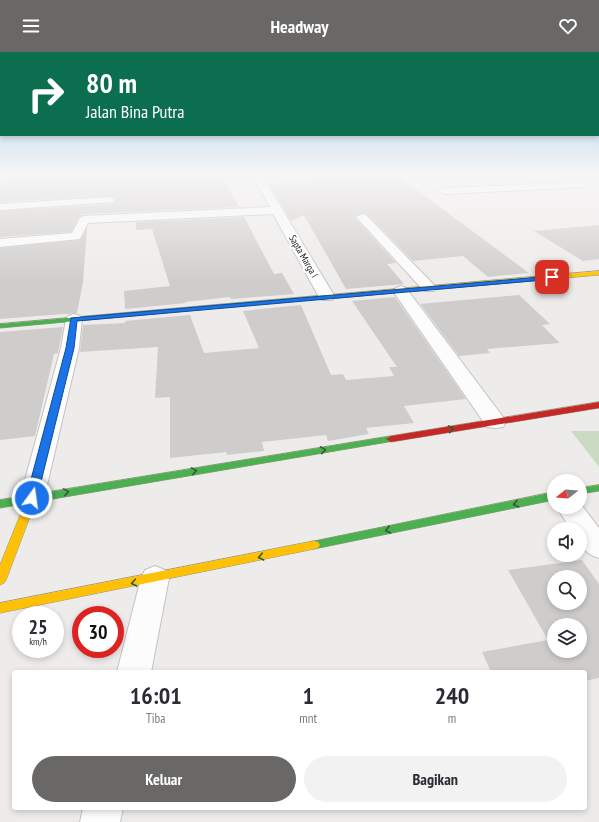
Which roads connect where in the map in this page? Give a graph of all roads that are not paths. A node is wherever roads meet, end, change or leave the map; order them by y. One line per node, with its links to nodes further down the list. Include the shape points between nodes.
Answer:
1 (276, 210): 5 (street, via 78,221 76,236); 9 (street, Sapta Marga I)
2 (362, 216): 7 (street)
3 (24, 229): 4 (street)
4 (0, 233)
5 (0, 243)
6 (599, 273): 7 (main road)
7 (429, 288): 8 (main road)
8 (401, 291): 9 (main road); 13 (street)
9 (327, 297): 10 (main road)
10 (74, 319): 11 (main road); 17 (street, via 70,348)
11 (0, 326)
12 (599, 405): 13 (main road)
13 (495, 422): 17 (main road, one-way to 13)
14 (599, 488): 15 (main road)
15 (587, 491)
16 (547, 497): 21 (main road, one-way to 21)
17 (32, 498): 18 (main road); 22 (main road)
18 (0, 504)
19 (574, 514): 20 (street)
20 (599, 548)
21 (155, 578): 23 (main road, one-way to 23); 24 (street)
22 (0, 580)
23 (0, 608)
24 (134, 670)
25 (103, 810): 26 (street)
26 (100, 822)

